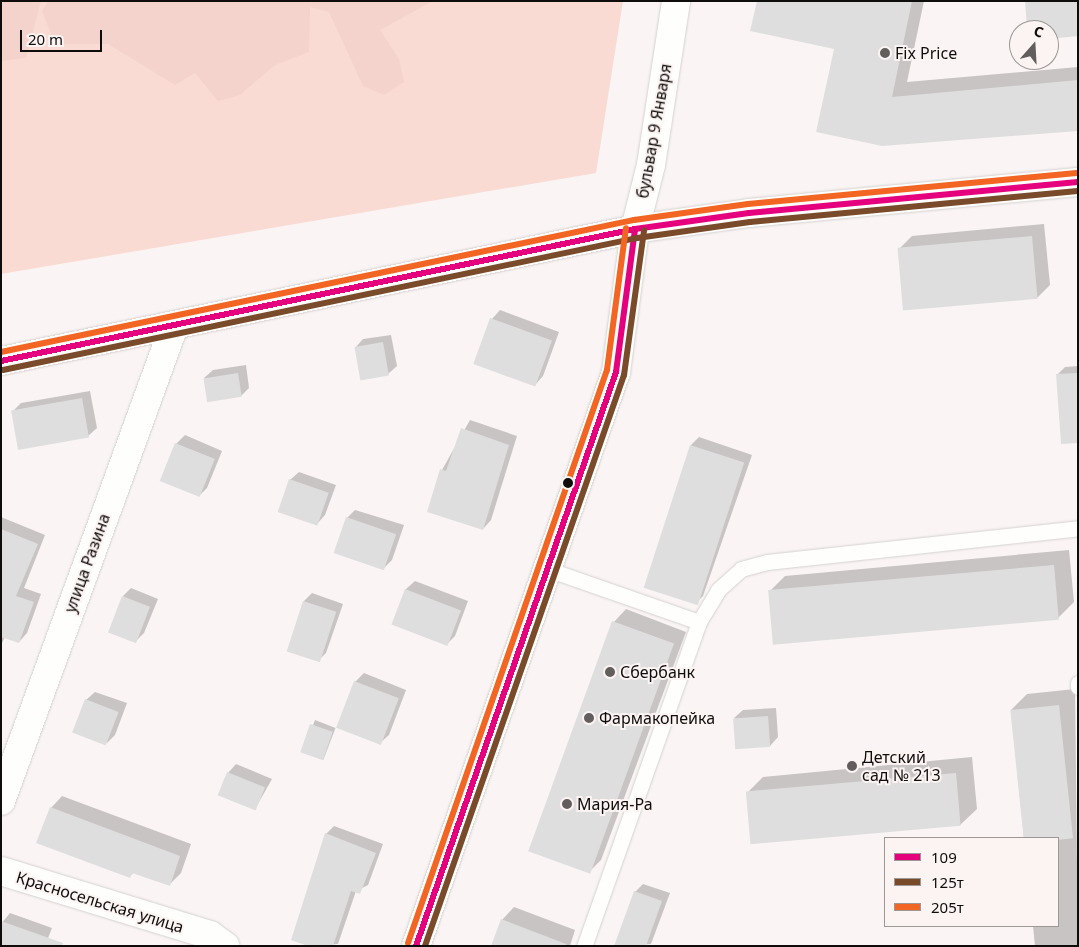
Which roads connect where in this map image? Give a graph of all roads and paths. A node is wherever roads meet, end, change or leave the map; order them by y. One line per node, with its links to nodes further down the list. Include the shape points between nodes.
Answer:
1 (676, 1): 3 (main road, бульвар 9 Января, via 651,165)
2 (1078, 182): 3 (main road, via 749,213)
3 (635, 229): 4 (main road); 7 (main road, бульвар 9 Января, via 616,372)
4 (174, 326): 5 (main road); 11 (main road, улица Разина)
5 (1, 361)
6 (1078, 528): 8 (lane, via 767,562 741,569 718,590)
7 (550, 570): 8 (lane); 14 (main road, бульвар 9 Января)
8 (699, 622): 15 (lane)
9 (1078, 682): 10 (lane)
10 (1078, 687)
11 (1, 801)
12 (1, 871): 13 (main road, Красносельская улица, via 210,935)
13 (225, 946)
14 (416, 946)
15 (584, 946)

